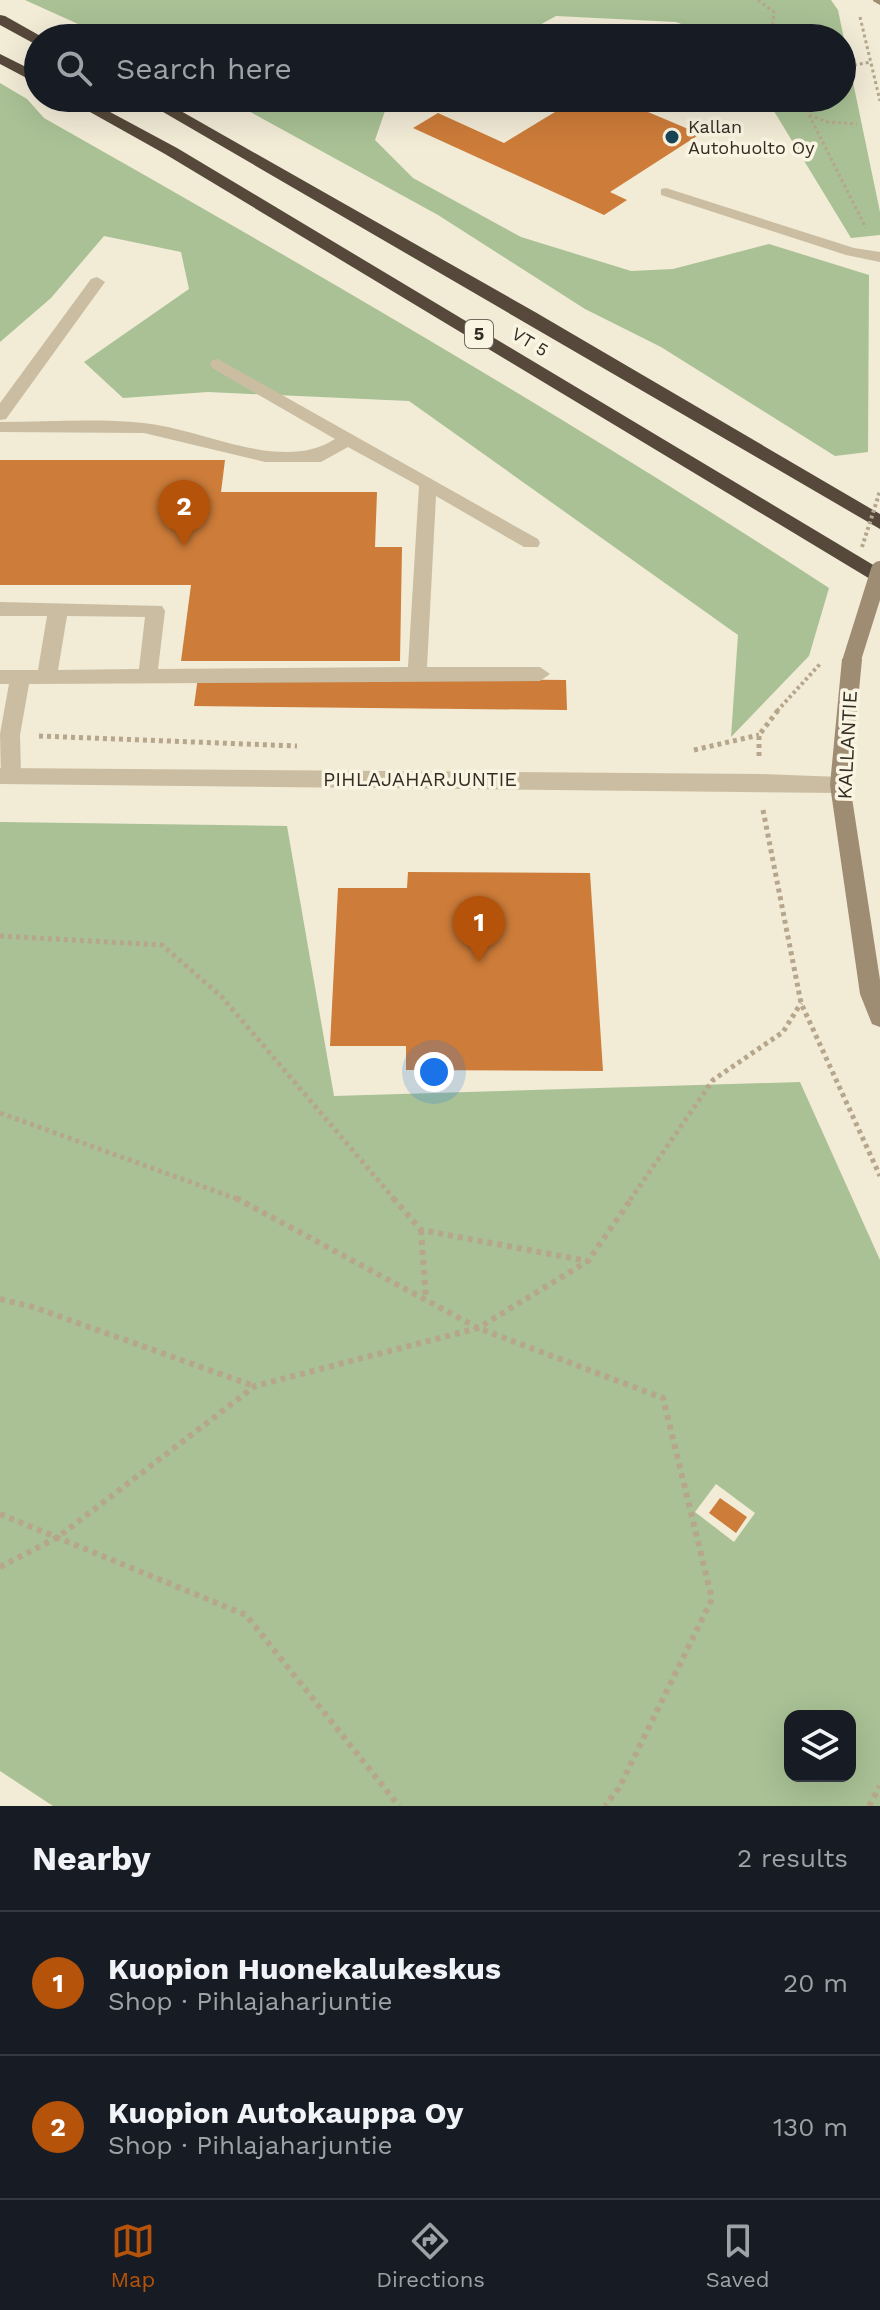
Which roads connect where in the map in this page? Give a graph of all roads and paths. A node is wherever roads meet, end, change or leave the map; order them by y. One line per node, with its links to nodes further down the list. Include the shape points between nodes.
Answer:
1 (758, 0): 4 (path, via 774,11)
2 (859, 12): 7 (path)
3 (0, 19): 5 (highway)
4 (775, 24)
5 (24, 32)
6 (0, 58): 9 (highway)
7 (871, 62): 8 (path); 10 (path)
8 (856, 65)
9 (24, 71)
10 (880, 101)
11 (98, 112): 28 (highway, VT 5 / 5)
12 (172, 112): 25 (highway, VT 5 / 5)
13 (808, 112): 14 (path)
14 (809, 115): 15 (path); 17 (path)
15 (857, 124)
16 (666, 192): 18 (street)
17 (867, 230)
18 (880, 257)
19 (97, 282): 21 (street)
20 (218, 364): 23 (street)
21 (0, 415)
22 (0, 427): 23 (street, via 144,428 265,456 321,456)
23 (347, 439): 24 (street)
24 (428, 484): 26 (street); 33 (street)
25 (880, 523)
26 (531, 543)
27 (880, 570): 39 (main road, KALLANTIE, bridge, via 852,659)
28 (880, 578)
29 (0, 609): 30 (street)
30 (58, 610): 32 (street, via 155,611); 35 (street)
31 (826, 657): 37 (path)
32 (148, 674): 33 (street); 35 (street)
33 (417, 674): 34 (street)
34 (540, 674)
35 (47, 676): 36 (street)
36 (10, 677): 38 (street)
37 (759, 735)
38 (6, 776): 39 (street, PIHLAJAHARJUNTIE)
39 (840, 785): 43 (main road, KALLANTIE, via 856,908)
40 (763, 815): 42 (path)
41 (0, 936): 46 (path, via 162,945 222,997)
42 (801, 1003): 45 (path); 47 (path, via 783,1032 713,1080)
43 (880, 1017)
44 (0, 1113): 49 (path, via 231,1195)
45 (880, 1176)
46 (421, 1230): 47 (path); 49 (path)
47 (588, 1261): 50 (path)
48 (0, 1299): 51 (path)
49 (426, 1300): 50 (path)
50 (478, 1328): 51 (path); 57 (path, via 663,1398 712,1599 619,1788)
51 (255, 1386): 53 (path)
52 (0, 1514): 53 (path)
53 (58, 1537): 54 (path); 56 (path, via 246,1615)
54 (0, 1567)
55 (880, 1786): 58 (path)
56 (399, 1806)
57 (605, 1806)
58 (869, 1806)

